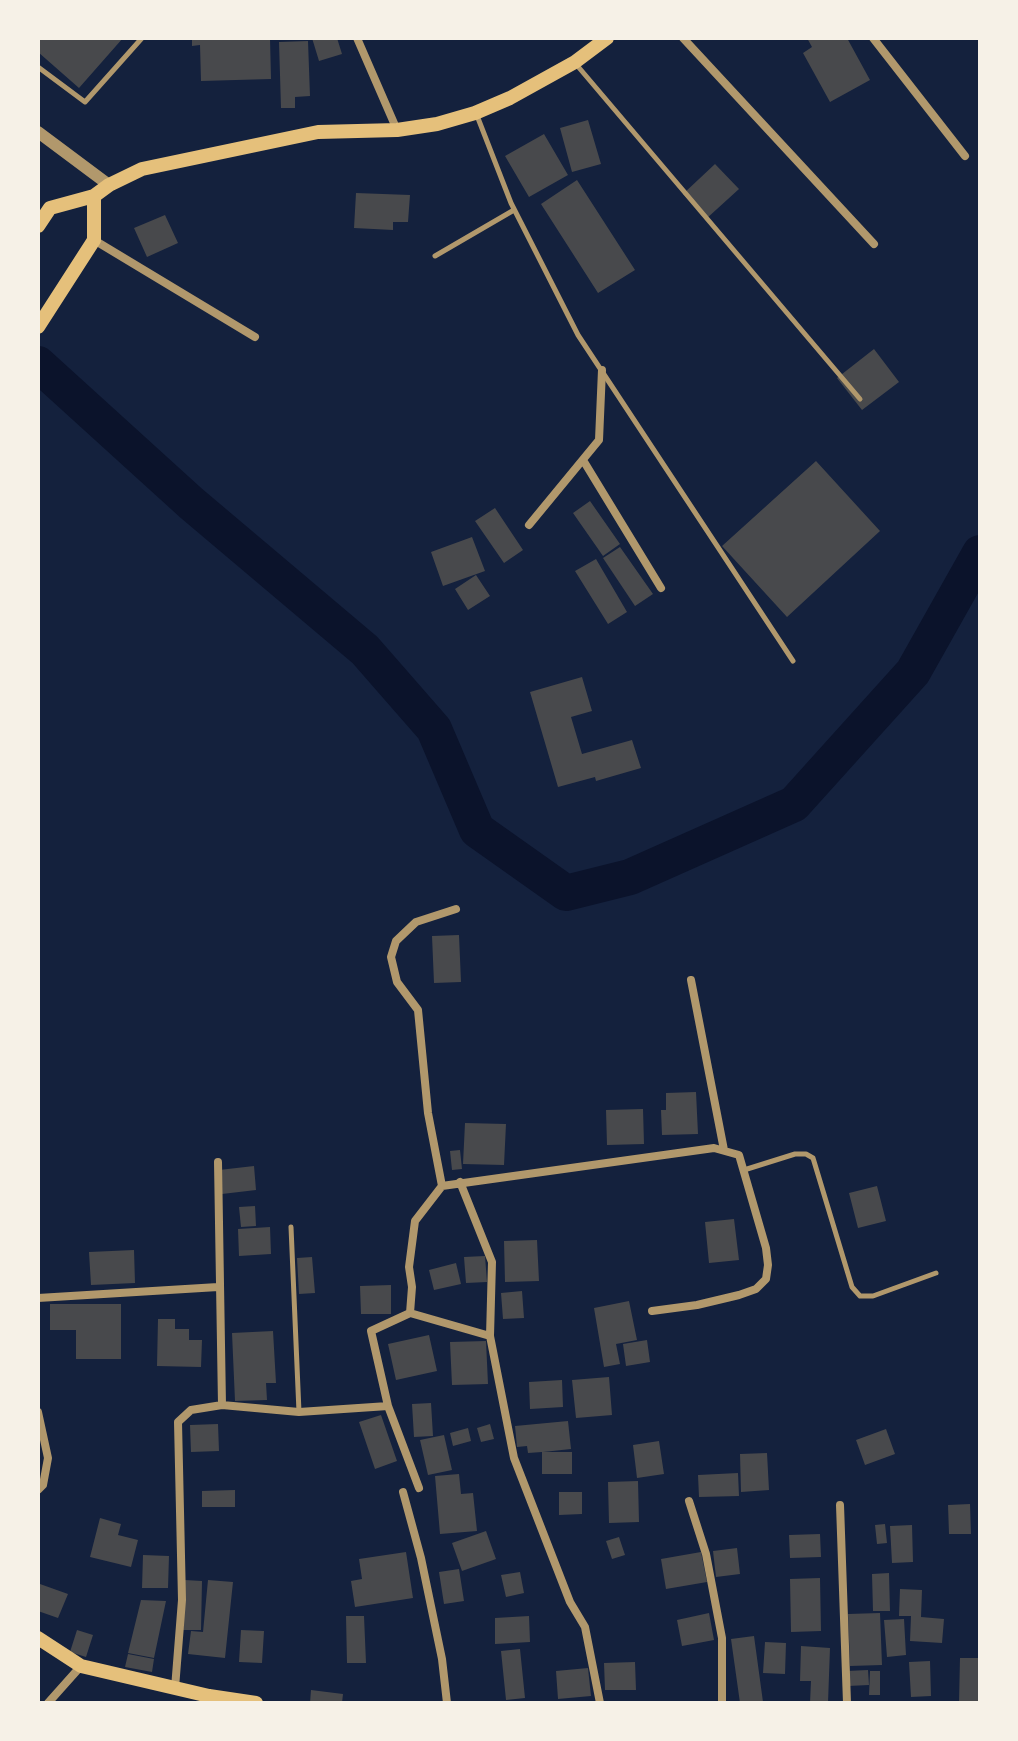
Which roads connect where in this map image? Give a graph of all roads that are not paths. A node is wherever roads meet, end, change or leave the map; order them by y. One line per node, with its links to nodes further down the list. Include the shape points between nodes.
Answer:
1 (142, 38): 7 (lane, via 85,102)
2 (357, 38): 9 (street)
3 (607, 38): 6 (main road)
4 (683, 38): 17 (street)
5 (873, 38): 11 (street)
6 (575, 62): 8 (main road); 22 (lane)
7 (38, 67)
8 (475, 113): 9 (main road); 14 (lane)
9 (397, 130): 12 (main road, via 318,132 142,169)
10 (38, 132): 12 (street)
11 (965, 156)
12 (109, 185): 13 (main road)
13 (94, 196): 15 (main road, via 50,208); 16 (main road)
14 (514, 210): 18 (lane); 21 (lane, via 578,335)
15 (38, 226)
16 (94, 240): 19 (main road); 20 (street)
17 (874, 244)
18 (435, 256)
19 (38, 327)
20 (255, 337)
21 (602, 370): 23 (street, via 599,440); 26 (lane)
22 (860, 399)
23 (583, 460): 24 (street); 25 (street)
24 (529, 525)
25 (661, 588)
26 (793, 661)
27 (456, 909): 33 (street, via 416,922 396,941 391,957 397,982 418,1010 428,1113)
28 (691, 980): 29 (street)
29 (724, 1150): 31 (street, via 739,1155); 32 (street)
30 (218, 1162): 36 (street)
31 (744, 1170): 35 (lane, via 795,1154 813,1158 856,1294 866,1298); 38 (street, via 766,1248 766,1279 739,1295)
32 (460, 1182): 33 (street); 40 (street, via 492,1262)
33 (442, 1186): 39 (street, via 415,1221)
34 (291, 1227): 44 (lane)
35 (936, 1273)
36 (218, 1287): 37 (street); 41 (street)
37 (38, 1298)
38 (652, 1311)
39 (410, 1313): 40 (street); 42 (street, via 371,1331)
40 (490, 1336): 57 (street, via 514,1458 570,1602 585,1627)
41 (222, 1405): 44 (street); 52 (street, via 191,1410 178,1422 182,1600)
42 (388, 1406): 44 (street); 45 (street)
43 (38, 1412): 46 (street, via 48,1458)
44 (299, 1412)
45 (419, 1488)
46 (38, 1490)
47 (403, 1492): 56 (street, via 427,1587)
48 (689, 1501): 58 (street, via 706,1554 722,1638)
49 (840, 1505): 59 (street)
50 (38, 1638): 51 (main road)
51 (81, 1666): 52 (main road); 54 (street)
52 (175, 1688): 53 (main road)
53 (206, 1699): 55 (main road)
54 (48, 1703)
55 (256, 1703)
56 (447, 1703)
57 (600, 1703)
58 (722, 1703)
59 (847, 1703)

